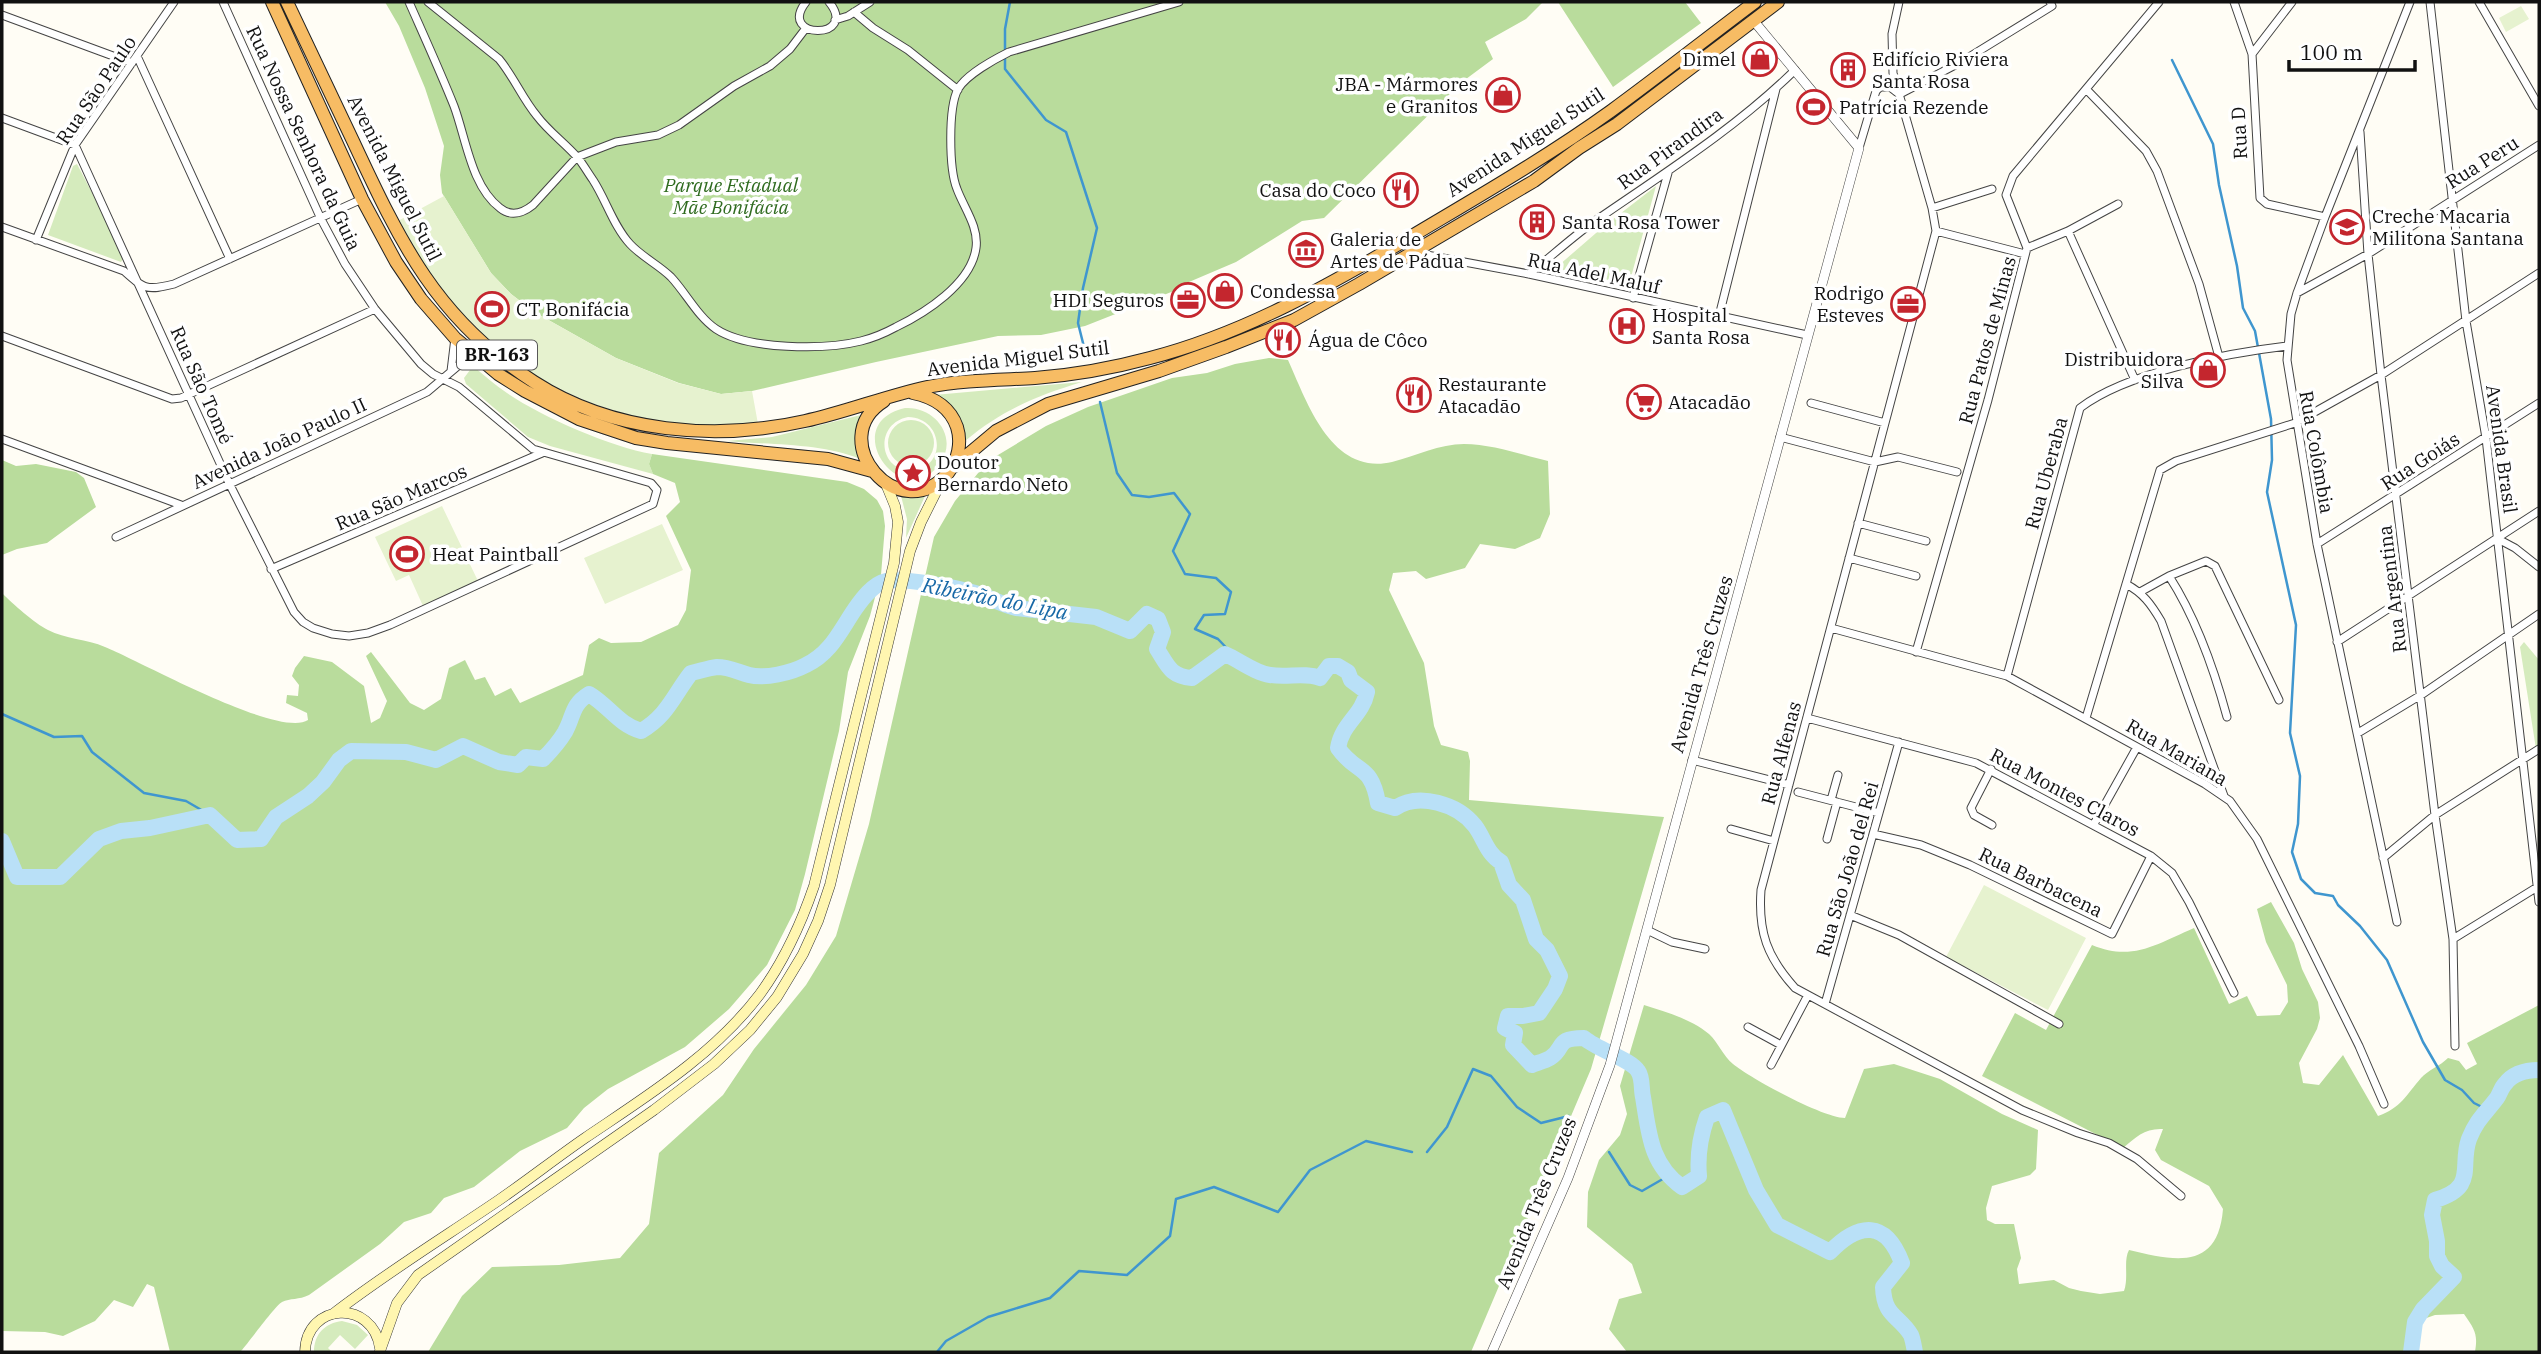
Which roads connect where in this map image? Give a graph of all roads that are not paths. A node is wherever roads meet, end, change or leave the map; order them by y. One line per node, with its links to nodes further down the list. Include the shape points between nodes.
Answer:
1 (173, 2): 27 (street, Rua São Paulo)
2 (223, 2): 48 (street, Rua Nossa Senhora da Guia)
3 (272, 2): 43 (highway, Avenida Miguel Sutil / BR-163)
4 (288, 2): 77 (highway, Avenida Miguel Sutil / BR-163, via 410,257 464,325 535,383 612,416 705,432 765,429)
5 (409, 2): 40 (street, via 454,106 478,177 498,207 515,214 525,211)
6 (428, 2): 40 (street, via 499,59 526,103)
7 (806, 2): 25 (street, via 801,18)
8 (830, 2): 23 (street)
9 (870, 2): 21 (street)
10 (1179, 2): 32 (street, via 1009,52)
11 (1755, 2): 75 (highway, Avenida Miguel Sutil / BR-163, via 1609,112 1525,168 1286,306 1153,358 1078,373)
12 (1778, 2): 24 (highway, Avenida Miguel Sutil)
13 (1899, 2): 33 (street, via 1891,57)
14 (2050, 2): 33 (street, via 2052,6 1961,62)
15 (2159, 2): 31 (street, Rua Patos de Minas)
16 (2234, 2): 26 (street, Rua D)
17 (2292, 2): 26 (street)
18 (2410, 2): 36 (street, Rua Colômbia)
19 (2430, 2): 44 (street, Avenida Brasil)
20 (2479, 2): 34 (street)
21 (854, 12): 23 (street); 32 (street)
22 (2, 15): 28 (street)
23 (835, 20): 25 (street, via 822,31)
24 (1753, 20): 29 (street); 54 (highway, Avenida Miguel Sutil, via 1534,181)
25 (806, 27): 40 (street, via 771,66 679,125)
26 (2252, 54): 47 (street, Rua D, via 2260,198 2267,204)
27 (137, 56): 28 (street, Rua São Paulo); 56 (street)
28 (132, 63): 37 (street, Rua São Paulo)
29 (1795, 70): 30 (street, Rua Pirandira); 39 (street)
30 (1776, 88): 41 (street, Rua Pirandira); 63 (street)
31 (2086, 89): 53 (street, Rua Patos de Minas, via 2013,176 2006,195); 70 (street, via 2146,151 2157,171 2199,284)
32 (958, 90): 40 (street, via 951,157 956,187 976,234 971,264 931,309 860,342 781,345 749,342 717,330 668,274 628,242)
33 (1900, 94): 39 (street, Avenida Três Cruzes, via 1891,87 1876,91); 46 (street, Rua Alfenas)
34 (2539, 106)
35 (2, 118): 37 (street)
36 (2360, 127): 47 (street, Rua Colômbia); 55 (street, Rua Argentina)
37 (75, 145): 52 (street, Rua São Paulo); 59 (street, Rua São Tomé)
38 (2539, 145): 44 (street, Rua Peru)
39 (1859, 148): 65 (street, Avenida Três Cruzes)
40 (577, 157)
41 (1668, 172): 58 (street, Rua Pirandira, via 1593,222); 61 (street)
42 (1992, 189): 46 (street)
43 (362, 199): 48 (street); 67 (highway, Avenida Miguel Sutil / BR-163, via 407,281)
44 (2452, 200): 55 (street, Rua Peru); 64 (street, Avenida Brasil)
45 (2118, 204): 51 (street)
46 (1932, 208): 50 (street, Rua Alfenas)
47 (2325, 217): 60 (street, Rua Colômbia)
48 (321, 219): 56 (street); 62 (street, Rua Nossa Senhora da Guia)
49 (2, 227): 52 (street)
50 (1936, 231): 53 (street); 80 (street, Rua Alfenas)
51 (2068, 231): 53 (street); 74 (street)
52 (36, 240): 59 (street, via 124,271)
53 (2026, 251): 114 (street, Rua Patos de Minas)
54 (1415, 252): 58 (street, Rua Adel Maluf); 87 (highway, Avenida Miguel Sutil, via 1286,323 1029,412 996,431)
55 (2368, 254): 60 (street, Rua Peru); 72 (street, Rua Argentina)
56 (230, 259): 59 (street, via 174,284)
57 (2539, 273): 64 (street)
58 (1529, 274): 61 (street, Rua Adel Maluf)
59 (140, 286): 76 (street, Rua São Tomé)
60 (2297, 293): 68 (street, Rua Colômbia)
61 (1633, 298): 63 (street, Rua Adel Maluf)
62 (375, 309): 73 (street, Rua Nossa Senhora da Guia, via 425,368); 76 (street)
63 (1719, 316): 65 (street, Rua Adel Maluf)
64 (2466, 321): 72 (street); 83 (street, Avenida Brasil)
65 (1807, 335): 82 (street, Avenida Três Cruzes)
66 (2, 336): 76 (street, via 172,400)
67 (455, 338): 69 (highway, Avenida Miguel Sutil / BR-163); 71 (street)
68 (2287, 346): 70 (street, Rua Uberaba); 81 (street, Rua Colômbia)
69 (472, 354): 71 (street, Avenida João Paulo II); 88 (highway, Avenida Miguel Sutil / BR-163, via 534,396 617,433 667,443 828,459)
70 (2219, 357): 74 (street, Rua Uberaba)
71 (451, 372): 73 (street, Avenida João Paulo II)
72 (2381, 375): 81 (street); 93 (street, Rua Argentina)
73 (443, 379): 85 (street, Rua Nossa Senhora da Guia); 91 (street, Avenida João Paulo II, via 427,393)
74 (2135, 380): 115 (street, Rua Uberaba, via 2080,408)
75 (909, 392): 77 (highway, Avenida Miguel Sutil / BR-163); 87 (highway, via 933,399 950,413 959,434)
76 (190, 394): 91 (street, Rua São Tomé)
77 (890, 398): 88 (highway, via 879,404 865,424 862,449)
78 (1811, 403): 80 (street)
79 (2539, 403): 83 (street, Rua Goiás)
80 (1885, 424): 86 (street, Rua Alfenas)
81 (2295, 424): 100 (street, Rua Colômbia); 106 (street, via 2160,470)
82 (1780, 437): 86 (street); 126 (street, Avenida Três Cruzes)
83 (2486, 438): 93 (street, Rua Goiás); 98 (street, Avenida Brasil)
84 (2, 439): 94 (street)
85 (542, 453): 103 (street, Rua São Marcos); 110 (street, Rua Nossa Senhora da Guia, via 651,483 658,495 648,508 379,629 349,636)
86 (1875, 462): 89 (street, via 1898,457); 96 (street, Rua Alfenas)
87 (953, 467): 90 (highway)
88 (872, 471): 92 (highway, BR-163)
89 (1957, 472)
90 (942, 479): 92 (highway, via 915,491); 162 (main road, via 920,522 906,566 834,872 803,954 776,997 750,1030 694,1079 418,1275 397,1303)
91 (229, 483): 94 (street, Avenida João Paulo II); 103 (street, Rua São Tomé)
92 (886, 484): 160 (main road, via 898,522 885,604 814,886 803,919 761,993 705,1053)
93 (2396, 496): 100 (street, Rua Goiás); 108 (street, Rua Argentina)
94 (181, 506): 97 (street, Avenida João Paulo II)
95 (2539, 511): 98 (street)
96 (1858, 523): 99 (street); 101 (street, Rua Alfenas)
97 (116, 537)
98 (2498, 539): 102 (street); 108 (street); 112 (street, Avenida Brasil)
99 (1926, 541)
100 (2317, 544): 113 (street, Rua Colômbia)
101 (1849, 558): 104 (street); 111 (street, Rua Alfenas)
102 (2539, 567)
103 (271, 569): 110 (street, Rua São Tomé, via 294,612)
104 (1916, 576)
105 (2169, 576): 107 (street); 117 (street, via 2206,561 2215,566); 118 (street, via 2217,679)
106 (2126, 584): 107 (street); 120 (street)
107 (2140, 592): 131 (street, via 2161,621)
108 (2409, 598): 113 (street); 116 (street, Rua Argentina)
109 (2539, 614): 112 (street)
110 (313, 628)
111 (1830, 628): 114 (street, Rua Mariana); 119 (street, Rua Alfenas)
112 (2507, 636): 116 (street); 125 (street, Avenida Brasil)
113 (2337, 642): 121 (street, Rua Colômbia)
114 (1916, 652): 115 (street, Rua Mariana)
115 (2007, 676): 120 (street, Rua Mariana)
116 (2421, 695): 121 (street); 134 (street, Rua Argentina)
117 (2279, 701)
118 (2227, 717)
119 (1807, 718): 122 (street, Rua Montes Claros); 129 (street, Rua Alfenas)
120 (2086, 718): 123 (street, Rua Mariana)
121 (2358, 733): 142 (street, Rua Colômbia)
122 (1899, 742): 127 (street, Rua Montes Claros); 133 (street, Rua São João del Rei)
123 (2137, 747): 131 (street, Rua Mariana); 135 (street)
124 (2539, 749): 125 (street)
125 (2522, 759): 134 (street); 143 (street, Avenida Brasil)
126 (1692, 760): 129 (street); 147 (street, Avenida Três Cruzes)
127 (1991, 769): 135 (street, Rua Montes Claros); 136 (street, via 1971,808)
128 (1838, 775): 132 (street)
129 (1789, 785): 140 (street, Rua Alfenas)
130 (1798, 792): 132 (street)
131 (2224, 796): 158 (street, Rua Mariana, via 2257,839 2280,882)
132 (1834, 801): 133 (street); 139 (street)
133 (1879, 813): 138 (street, Rua São João del Rei)
134 (2435, 815): 142 (street); 148 (street, Rua Argentina)
135 (2094, 824): 141 (street, Rua Montes Claros)
136 (1992, 825)
137 (1731, 829): 140 (street)
138 (1873, 834): 141 (street, Rua Barbacena, via 1921,845 1970,865 2112,934); 145 (street, Rua São João del Rei)
139 (1828, 839)
140 (1774, 841): 151 (street, Rua Alfenas, via 1761,890 1761,925 1777,968)
141 (2151, 856): 150 (street, Rua Montes Claros, via 2172,873)
142 (2383, 858): 146 (street, Rua Colômbia)
143 (2538, 886): 144 (street, Avenida Brasil); 148 (street)
144 (2539, 902)
145 (1850, 915): 152 (street, Rua São João del Rei); 153 (street, via 1899,935)
146 (2397, 922)
147 (1647, 930): 149 (street, via 1672,942); 163 (street, Avenida Três Cruzes, via 1610,1065 1568,1178)
148 (2453, 939): 156 (street, Rua Argentina)
149 (1705, 949)
150 (2234, 993)
151 (1808, 995): 152 (street, Rua Alfenas); 155 (street)
152 (1825, 1004): 159 (street, Rua Alfenas, via 2022,1110 2109,1143 2137,1159)
153 (2059, 1024)
154 (1748, 1027): 155 (street)
155 (1781, 1045): 157 (street)
156 (2455, 1046)
157 (1771, 1065)
158 (2384, 1104)
159 (2181, 1196)
160 (333, 1314): 161 (main road, via 311,1329); 162 (main road, via 350,1314 366,1321 377,1334)
161 (305, 1352)
162 (380, 1352)
163 (1492, 1352)

